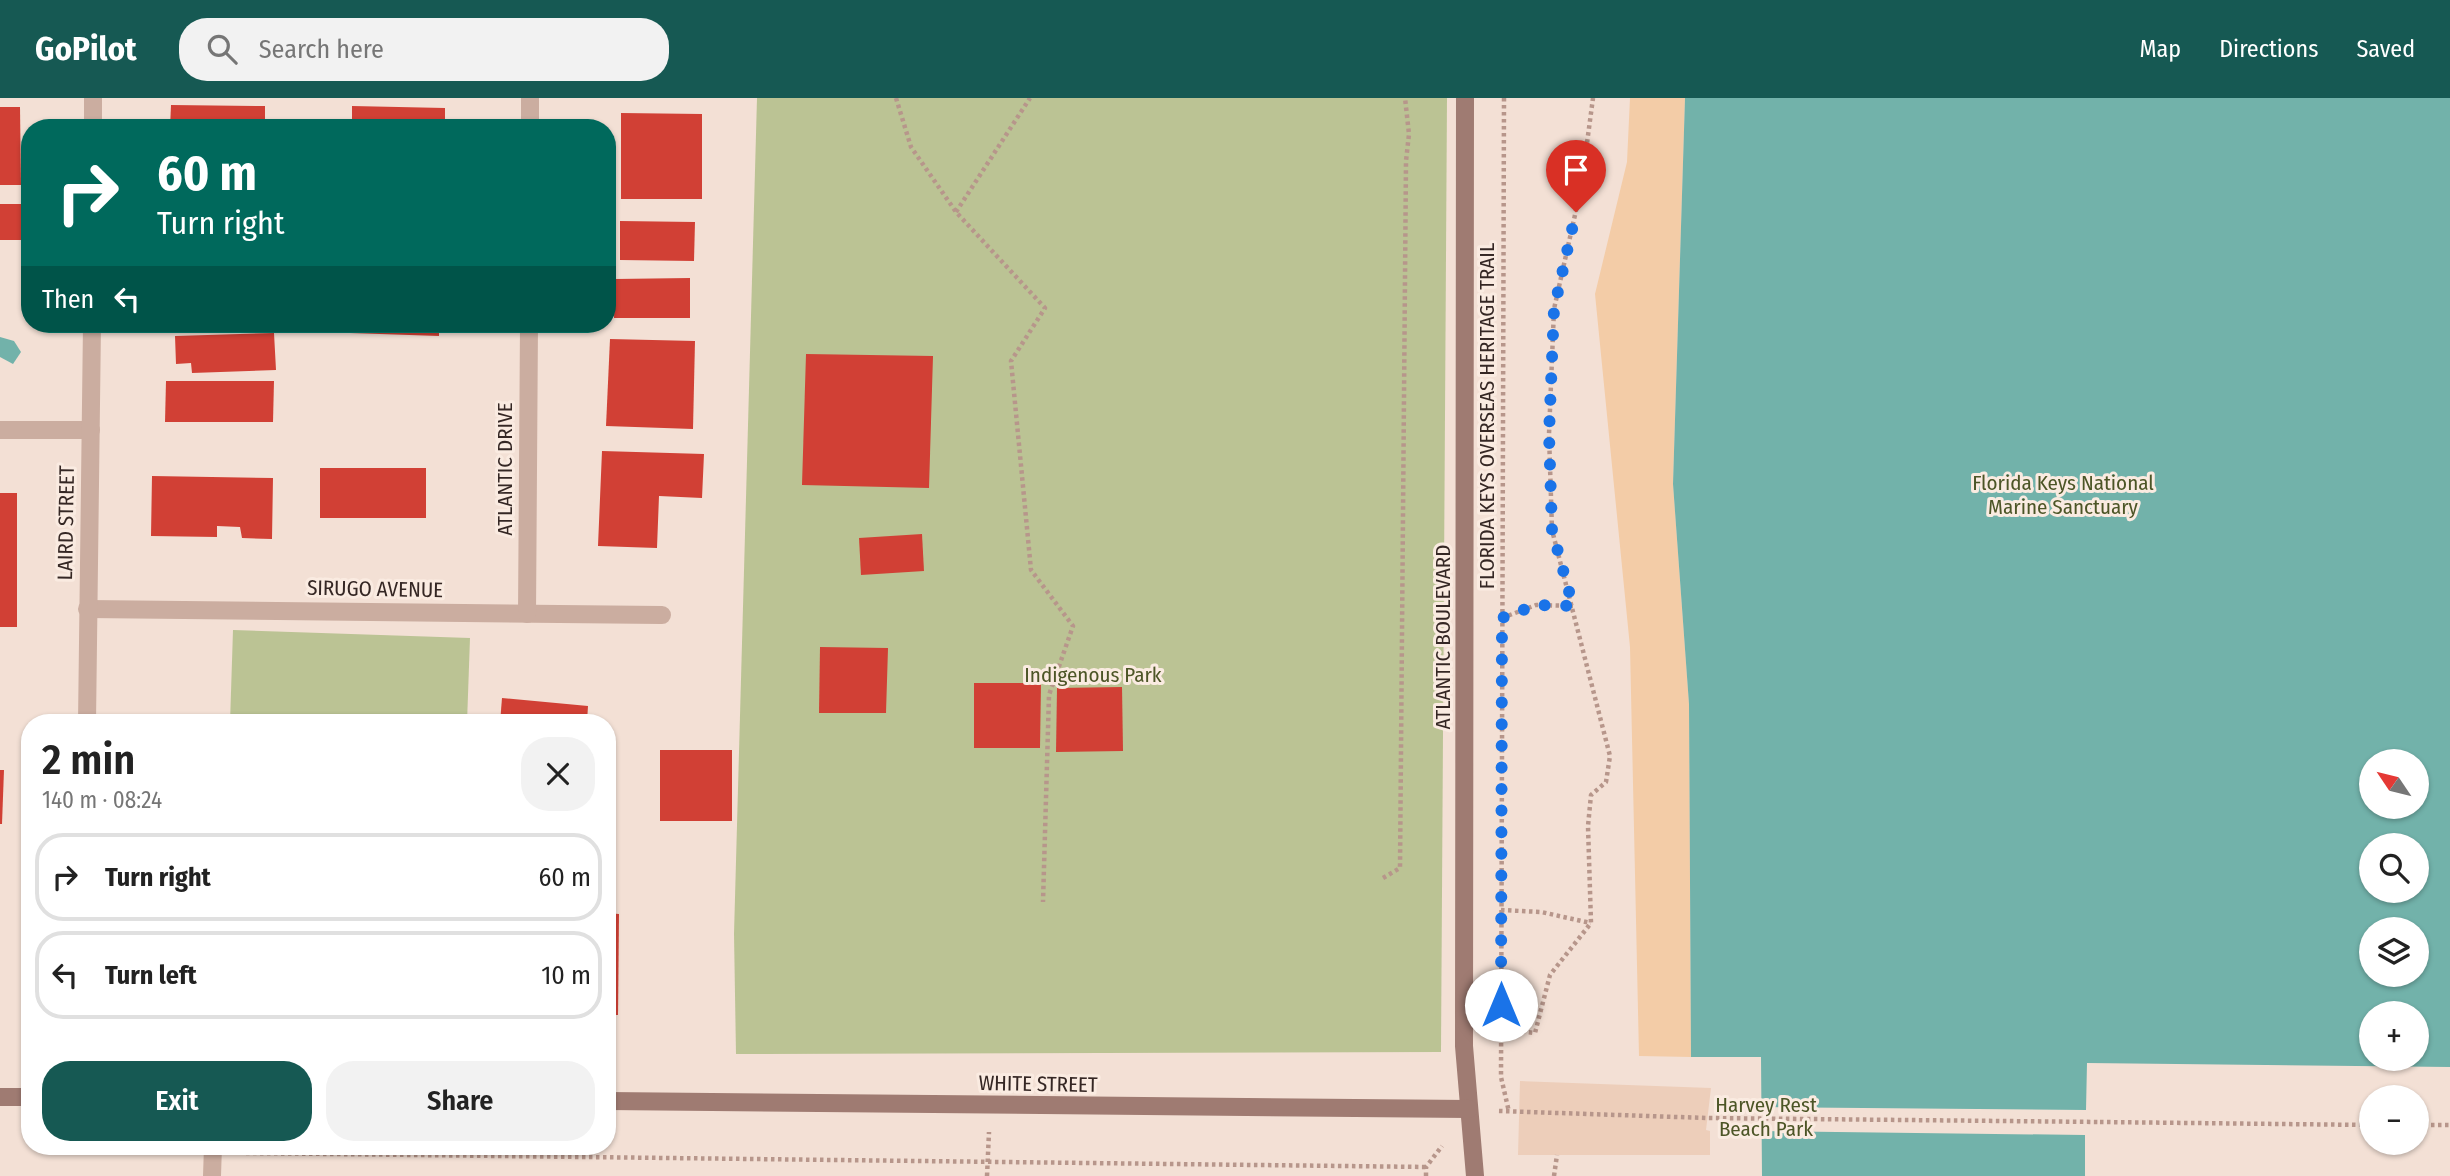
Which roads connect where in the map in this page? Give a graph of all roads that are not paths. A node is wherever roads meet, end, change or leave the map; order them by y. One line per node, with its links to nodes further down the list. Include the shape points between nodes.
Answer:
1 (93, 98): 4 (street)
2 (530, 98): 5 (street)
3 (1465, 98): 17 (street, ATLANTIC BOULEVARD, via 1464,1046)
4 (93, 119)
5 (530, 119)
6 (92, 333): 9 (street, LAIRD STREET)
7 (529, 333): 11 (street, ATLANTIC DRIVE)
8 (0, 430): 9 (street)
9 (91, 430): 10 (street, LAIRD STREET)
10 (88, 609): 11 (street, SIRUGO AVENUE); 13 (street, LAIRD STREET)
11 (527, 614): 12 (street, SIRUGO AVENUE)
12 (662, 615)
13 (87, 714)
14 (0, 1097): 15 (street)
15 (21, 1097)
16 (616, 1101): 17 (street, WHITE STREET)
17 (1469, 1109): 20 (street, ATLANTIC BOULEVARD)
18 (213, 1155): 19 (street)
19 (212, 1176)
20 (1475, 1176)

